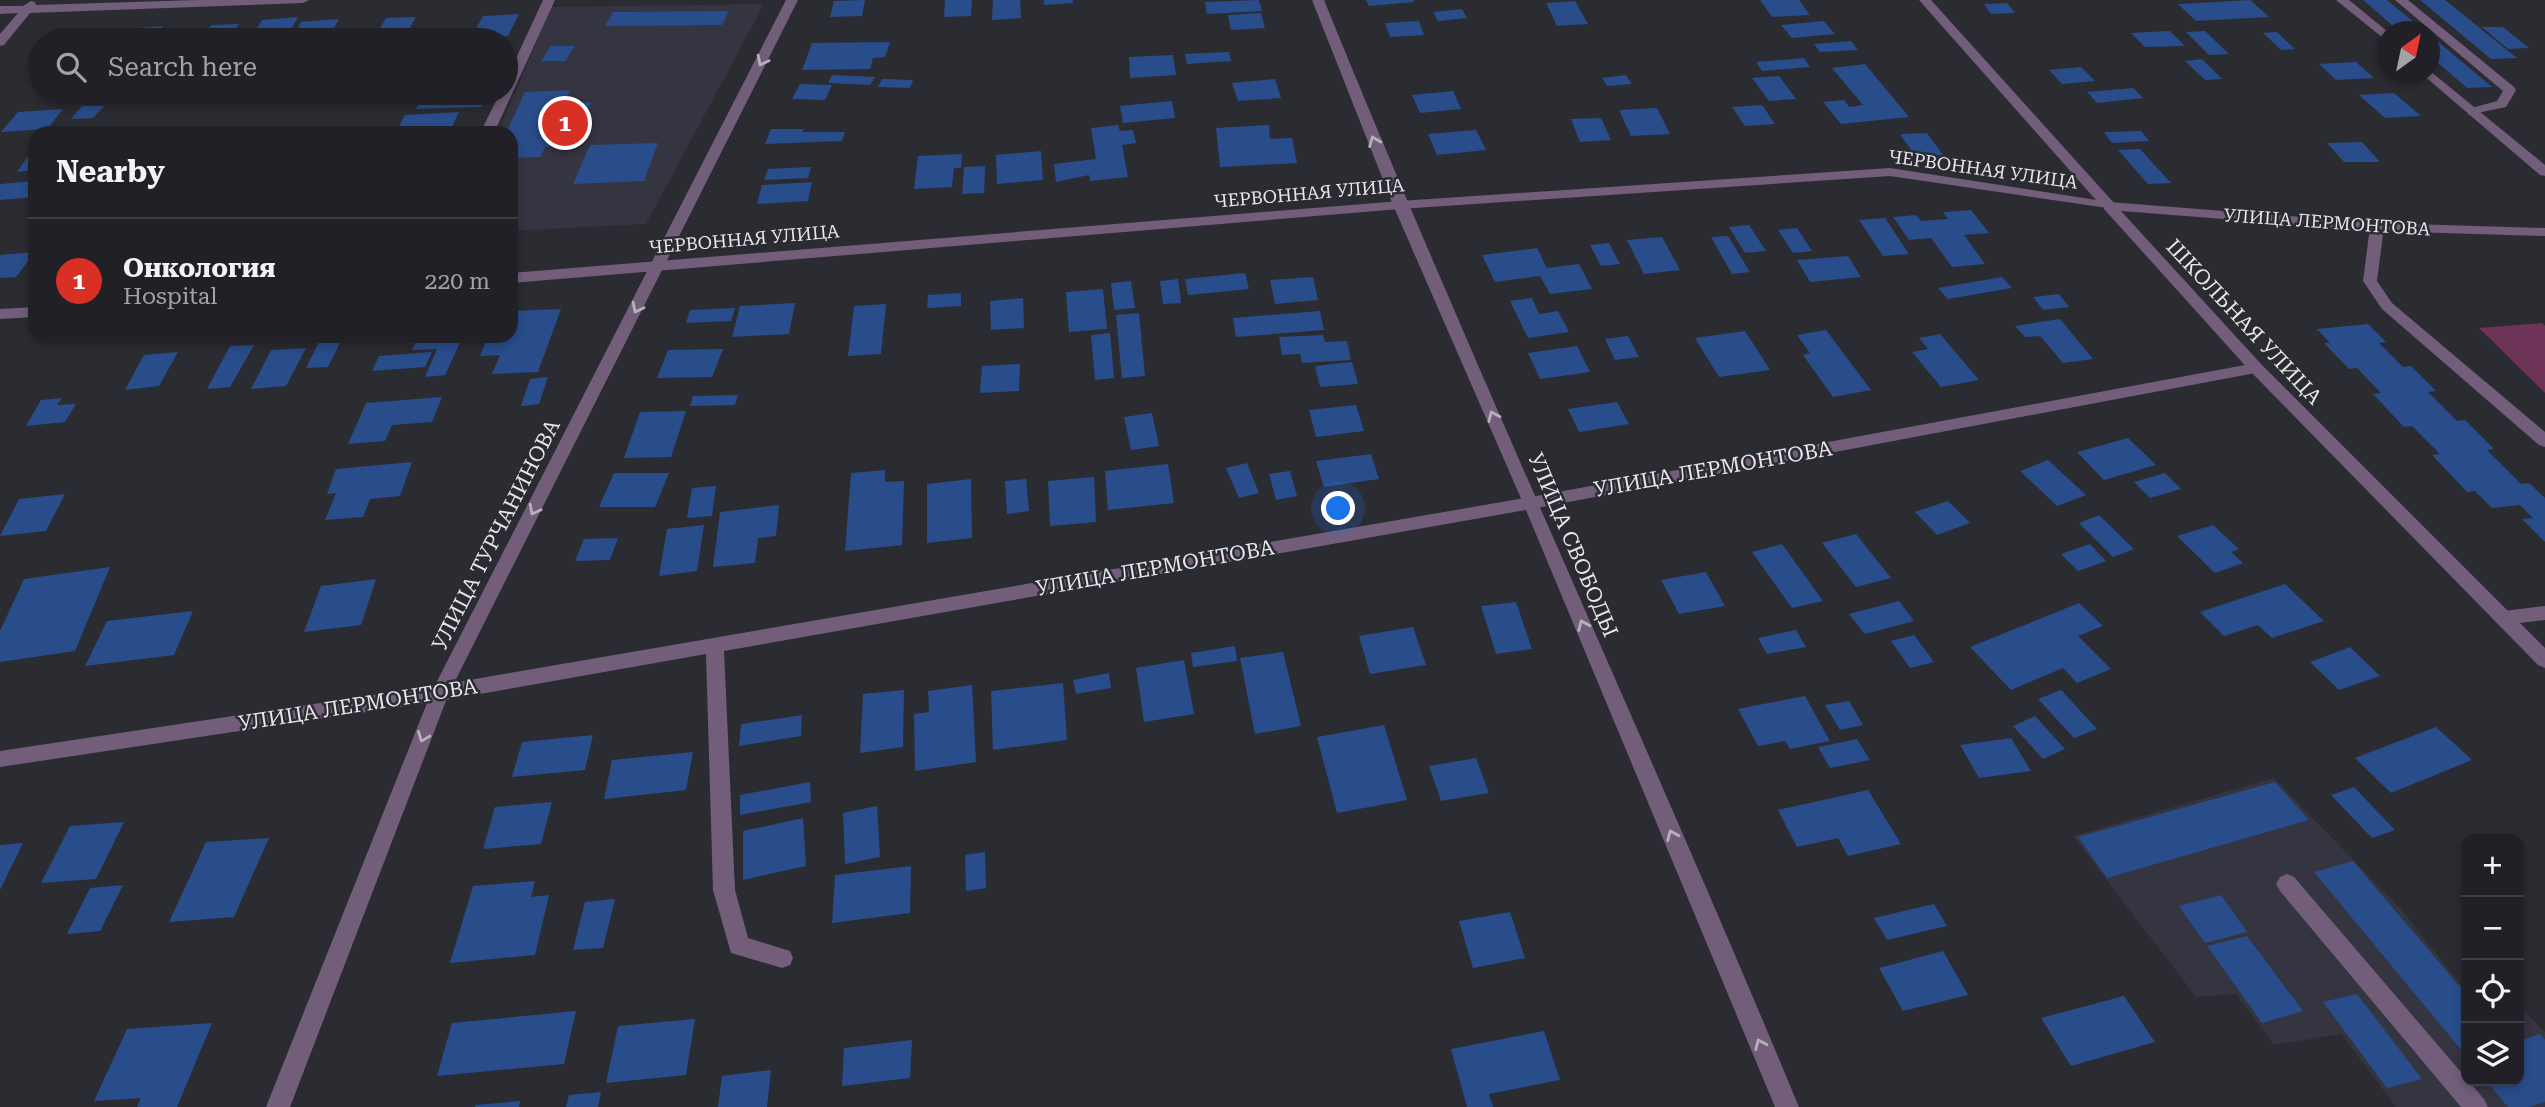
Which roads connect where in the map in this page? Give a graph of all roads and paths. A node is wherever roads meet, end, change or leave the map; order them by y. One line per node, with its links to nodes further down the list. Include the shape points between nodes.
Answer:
1 (303, 0): 8 (street)
2 (549, 0): 12 (street)
3 (792, 0): 22 (street, УЛИЦА ТУРЧАНИНОВА, one-way to 22)
4 (1318, 0): 18 (street, УЛИЦА СВОБОДЫ, one-way to 4)
5 (1925, 0): 19 (street, ШКОЛЬНАЯ УЛИЦА)
6 (2342, 0): 10 (street)
7 (2401, 0): 15 (street, via 2510,90 2502,104)
8 (30, 5): 9 (street); 11 (street)
9 (0, 10)
10 (2377, 29)
11 (0, 42)
12 (518, 67)
13 (2440, 84): 15 (street)
14 (500, 105): 16 (street)
15 (2473, 112): 17 (street)
16 (490, 126)
17 (2545, 172)
18 (1400, 205): 19 (street, ЧЕРВОННАЯ УЛИЦА, via 1890,172); 22 (street, ЧЕРВОННАЯ УЛИЦА); 28 (street, УЛИЦА СВОБОДЫ, one-way to 18)
19 (2109, 206): 20 (street, УЛИЦА ЛЕРМОНТОВА); 26 (street, ШКОЛЬНАЯ УЛИЦА)
20 (2377, 227): 21 (street, УЛИЦА ЛЕРМОНТОВА); 27 (street, via 2370,281 2387,306)
21 (2545, 232)
22 (659, 265): 23 (street, ЧЕРВОННАЯ УЛИЦА); 33 (street, УЛИЦА ТУРЧАНИНОВА, one-way to 33)
23 (518, 277)
24 (28, 312): 25 (street)
25 (0, 314)
26 (2256, 368): 28 (street, УЛИЦА ЛЕРМОНТОВА); 30 (street, ШКОЛЬНАЯ УЛИЦА)
27 (2545, 440)
28 (1531, 503): 31 (street, УЛИЦА ЛЕРМОНТОВА); 38 (street, УЛИЦА СВОБОДЫ, one-way to 28)
29 (2545, 613): 30 (street)
30 (2504, 618): 32 (street, ШКОЛЬНАЯ УЛИЦА)
31 (715, 645): 33 (street, УЛИЦА ЛЕРМОНТОВА); 36 (street, via 724,890 739,946)
32 (2545, 660)
33 (440, 694): 34 (street, УЛИЦА ЛЕРМОНТОВА); 37 (street, УЛИЦА ТУРЧАНИНОВА, one-way to 37)
34 (0, 758)
35 (2287, 884): 39 (street)
36 (782, 958)
37 (278, 1107)
38 (1787, 1107)
39 (2476, 1107)

